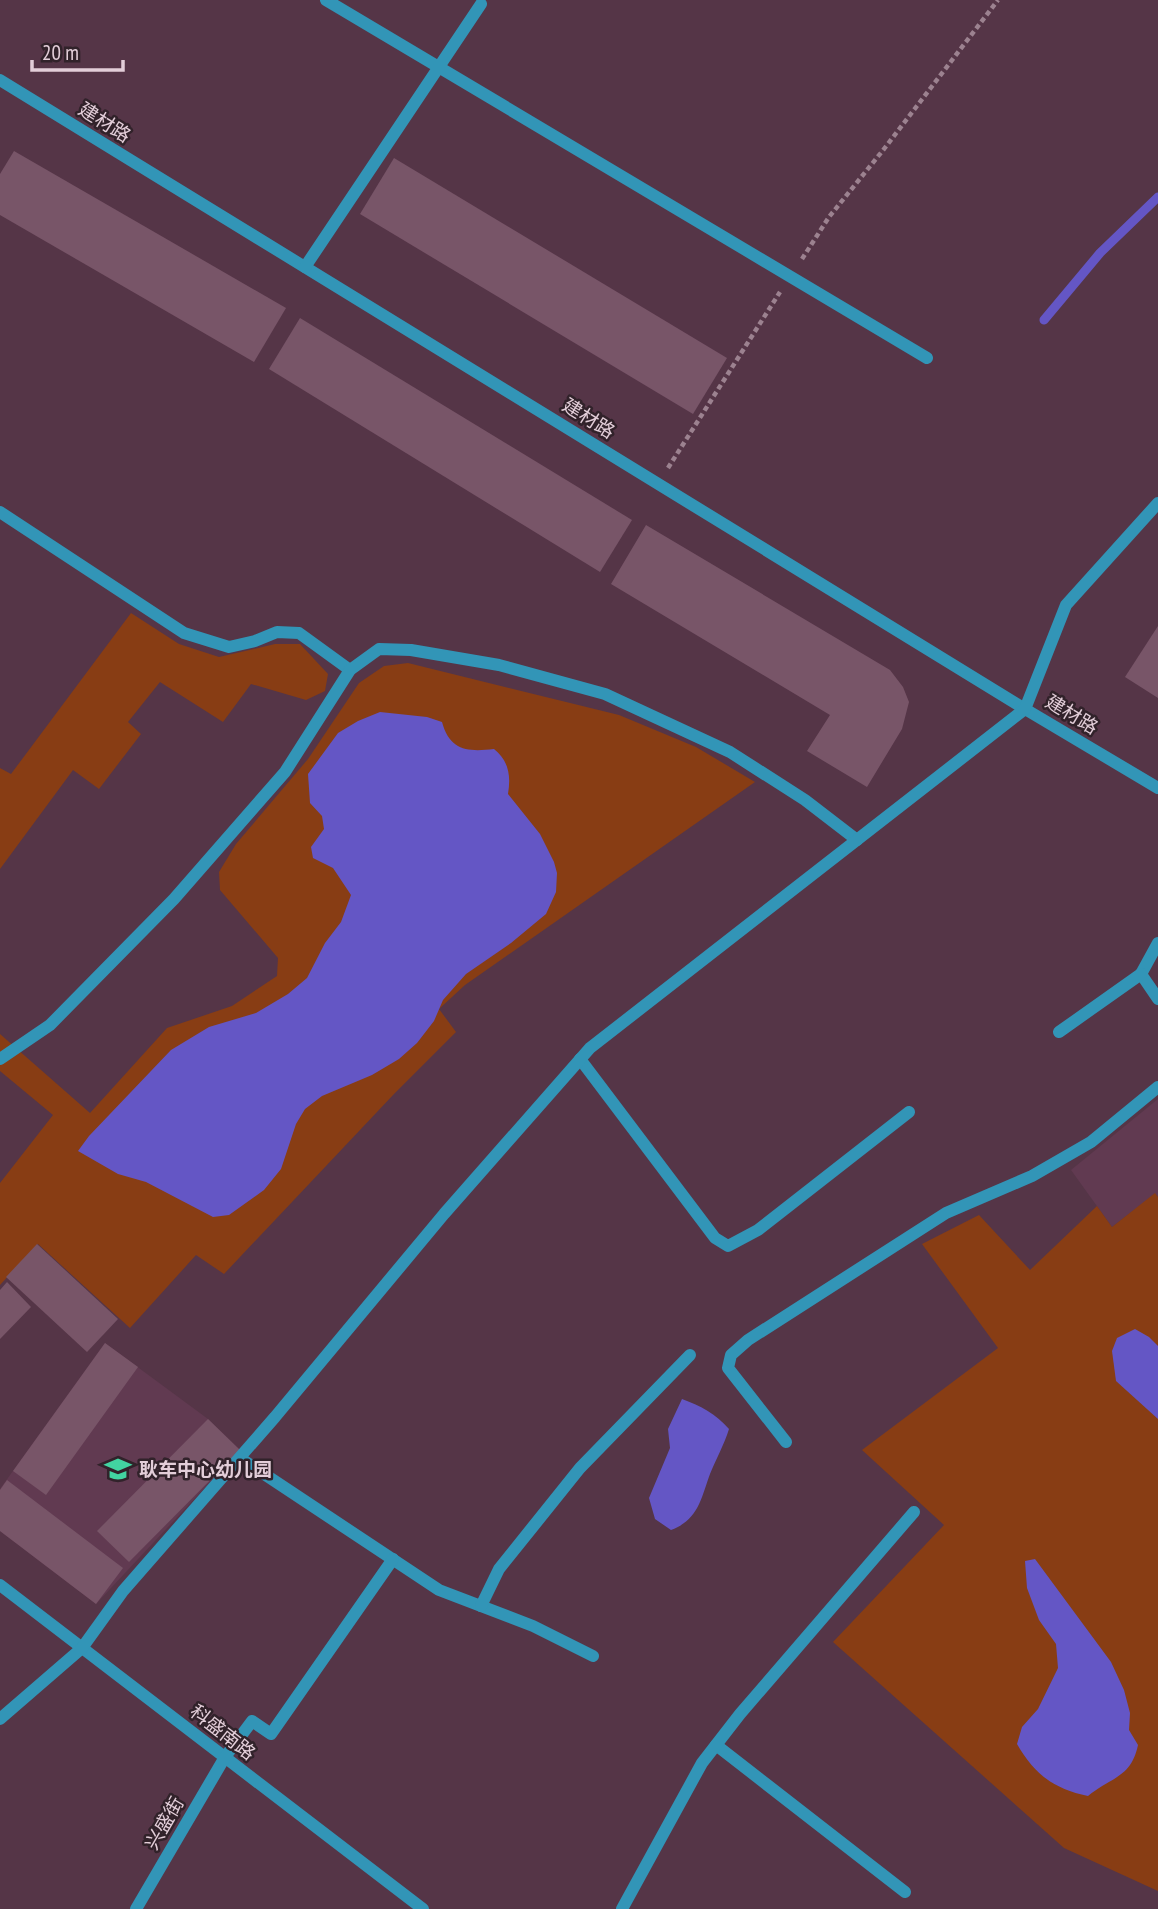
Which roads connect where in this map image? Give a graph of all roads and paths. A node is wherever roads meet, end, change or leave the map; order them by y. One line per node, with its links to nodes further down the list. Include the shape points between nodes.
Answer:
1 (326, 0): 4 (street)
2 (998, 0): 7 (path, via 829,217)
3 (481, 4): 4 (street)
4 (439, 68): 6 (street); 7 (street)
5 (0, 80): 6 (street, 建材路)
6 (305, 267): 9 (street, 建材路)
7 (790, 277): 8 (street); 9 (path)
8 (926, 359)
9 (658, 483): 13 (street, 建材路)
10 (1158, 503): 13 (street, via 1066,605)
11 (0, 512): 12 (street, via 184,633 229,647 278,632 299,633)
12 (350, 670): 15 (street, via 379,649 411,650 499,665 605,694 730,752); 20 (street, via 285,772 174,899 50,1025)
13 (1025, 709): 14 (street, 建材路); 15 (street)
14 (1158, 788)
15 (857, 840): 21 (street)
16 (1158, 943): 17 (street)
17 (1141, 974): 18 (street); 19 (street)
18 (1158, 999)
19 (1059, 1032)
20 (0, 1059)
21 (580, 1059): 23 (street, via 715,1238 728,1245 758,1230); 26 (street)
22 (1158, 1087): 25 (street, via 1091,1142 1032,1176 946,1213 731,1355 728,1368)
23 (908, 1112)
24 (690, 1355): 30 (street, via 580,1468 499,1569)
25 (786, 1442)
26 (240, 1458): 28 (street); 31 (street, via 123,1591)
27 (914, 1511): 34 (street)
28 (393, 1559): 30 (street, via 439,1590); 35 (street, 兴盛街, via 271,1734 252,1721)
29 (0, 1585): 31 (street, 科盛南路)
30 (481, 1606): 32 (street)
31 (82, 1647): 33 (street); 35 (street, 科盛南路)
32 (593, 1656)
33 (0, 1719)
34 (716, 1745): 36 (street); 39 (street, via 702,1762)
35 (225, 1757): 37 (street, 兴盛街); 38 (street, 科盛南路)
36 (905, 1892)
37 (136, 1909)
38 (423, 1909)
39 (622, 1909)

